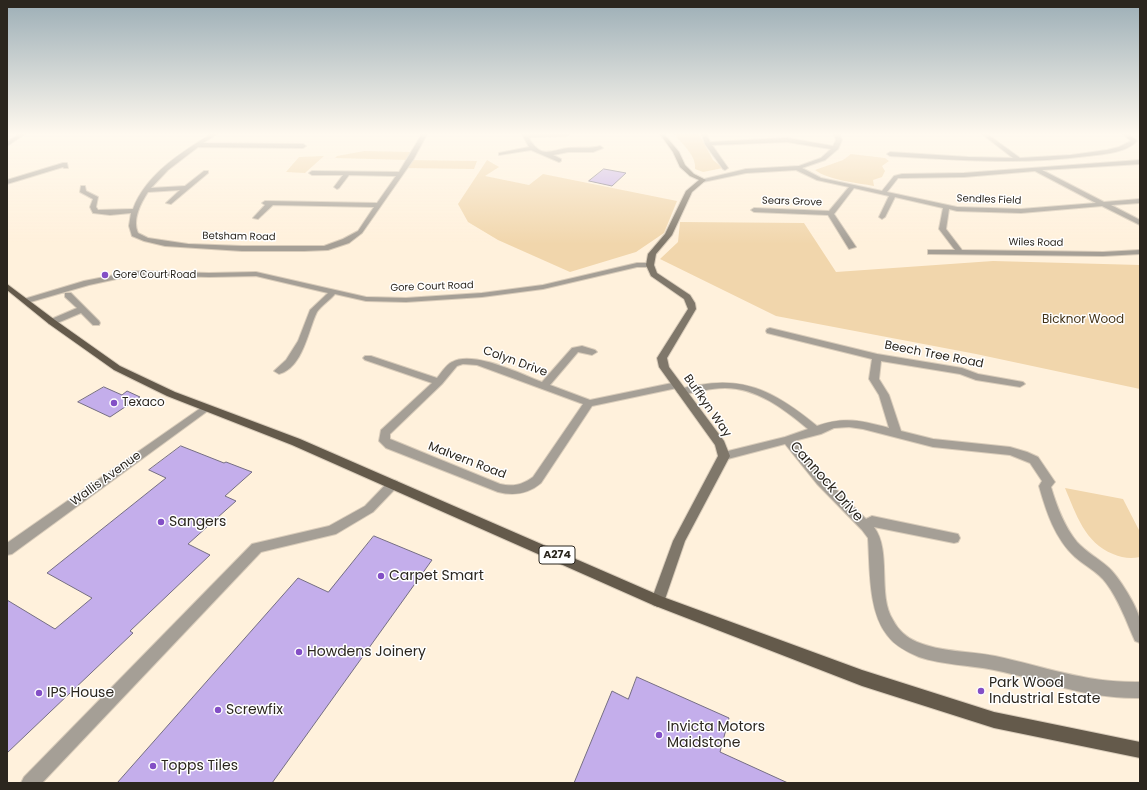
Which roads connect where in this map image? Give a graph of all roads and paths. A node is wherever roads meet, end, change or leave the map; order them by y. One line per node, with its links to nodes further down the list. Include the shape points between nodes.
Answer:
1 (43, 171): 14 (street)
2 (164, 171): 19 (street, Betsham Road)
3 (402, 171): 12 (street, Betsham Road)
4 (687, 171): 13 (street)
5 (754, 171): 13 (street)
6 (803, 171): 17 (street, Sendles Field, via 818,179)
7 (1024, 171): 20 (street, via 902,176 896,178)
8 (1039, 171): 25 (street)
9 (206, 172): 18 (street)
10 (312, 173): 11 (street)
11 (348, 173): 12 (street); 16 (street)
12 (400, 174): 24 (street, Betsham Road)
13 (703, 180): 37 (street, via 689,191 668,235 652,254)
14 (7, 182)
15 (83, 187): 28 (street, via 83,192 96,198 93,207 95,212)
16 (337, 187)
17 (852, 187): 20 (street, Sendles Field); 29 (street, Sears Grove)
18 (188, 188): 19 (street); 23 (street)
19 (147, 190): 28 (street, Betsham Road)
20 (883, 193): 21 (street, Sendles Field)
21 (892, 196): 26 (street, Sendles Field); 30 (street)
22 (1140, 202): 25 (street, Sendles Field)
23 (169, 203)
24 (378, 205): 28 (street, Betsham Road, via 360,232 346,241 325,248 304,249 176,246 154,243 135,234 131,225); 31 (street, via 268,203)
25 (1106, 205): 26 (street, Sendles Field, via 1021,211); 32 (street)
26 (946, 207): 35 (street, via 942,229)
27 (754, 210): 29 (street, Sears Grove)
28 (135, 211)
29 (830, 213): 33 (street, Sears Grove)
30 (882, 217)
31 (256, 218)
32 (1140, 223)
33 (852, 247)
34 (931, 252): 35 (street, Wiles Road)
35 (960, 252): 36 (street, Wiles Road)
36 (1140, 252)
37 (650, 265): 39 (street, Gore Court Road, via 637,265 543,287 482,296 406,300 366,299); 53 (street, Buffkyn Way, via 654,274 687,297 691,303 692,309 662,358 664,367)
38 (8, 287): 41 (main road, A274)
39 (332, 293): 41 (street, Gore Court Road, via 256,274 135,273 87,283); 49 (street, via 314,310 303,342 290,362)
40 (68, 295): 42 (street)
41 (27, 302): 43 (main road, A274)
42 (82, 309): 43 (street); 44 (street)
43 (52, 322): 55 (main road, A274, via 117,368)
44 (96, 323)
45 (770, 331): 47 (street)
46 (592, 352): 52 (street, via 582,348 575,350)
47 (877, 357): 51 (street, Beech Tree Road, via 962,371 976,377); 57 (street, Beech Tree Road, via 874,379 884,395)
48 (368, 358): 50 (street)
49 (279, 371)
50 (439, 382): 52 (street, Colyn Drive, via 454,364 470,360); 59 (street, Colyn Drive, via 385,433 384,441)
51 (1020, 384)
52 (544, 387): 54 (street, Colyn Drive)
53 (679, 388): 54 (street, Colyn Drive); 56 (street, Colyn Drive, via 726,385 745,388 780,402); 60 (street, Buffkyn Way, via 720,444)
54 (589, 402): 59 (street, Malvern Road, via 537,480 520,490 508,491 498,488)
55 (205, 408): 61 (main road, A274, via 296,442); 64 (street, Wallis Avenue)
56 (817, 431): 57 (street, Cannock Drive, via 833,424 849,423); 58 (street, Cannock Drive)
57 (897, 435): 66 (street, Cannock Drive, via 933,443 1010,451 1034,460 1049,482 1045,486 1053,514 1064,533 1080,552 1108,574)
58 (787, 440): 60 (street); 62 (street, Cannock Drive, via 821,480)
59 (390, 445)
60 (724, 456): 65 (street, Buffkyn Way, via 679,541)
61 (393, 484): 65 (main road, A274); 69 (street, via 369,509 332,530 257,548)
62 (866, 526): 63 (street, via 872,521); 67 (street, Cannock Drive, via 874,537 883,618 895,636 910,646 926,652 1010,666 1078,686 1121,692)
63 (954, 538)
64 (7, 550)
65 (658, 601): 68 (main road, A274, via 862,678 994,720)
66 (1140, 636)
67 (1140, 690)
68 (1140, 750)
69 (30, 783)

